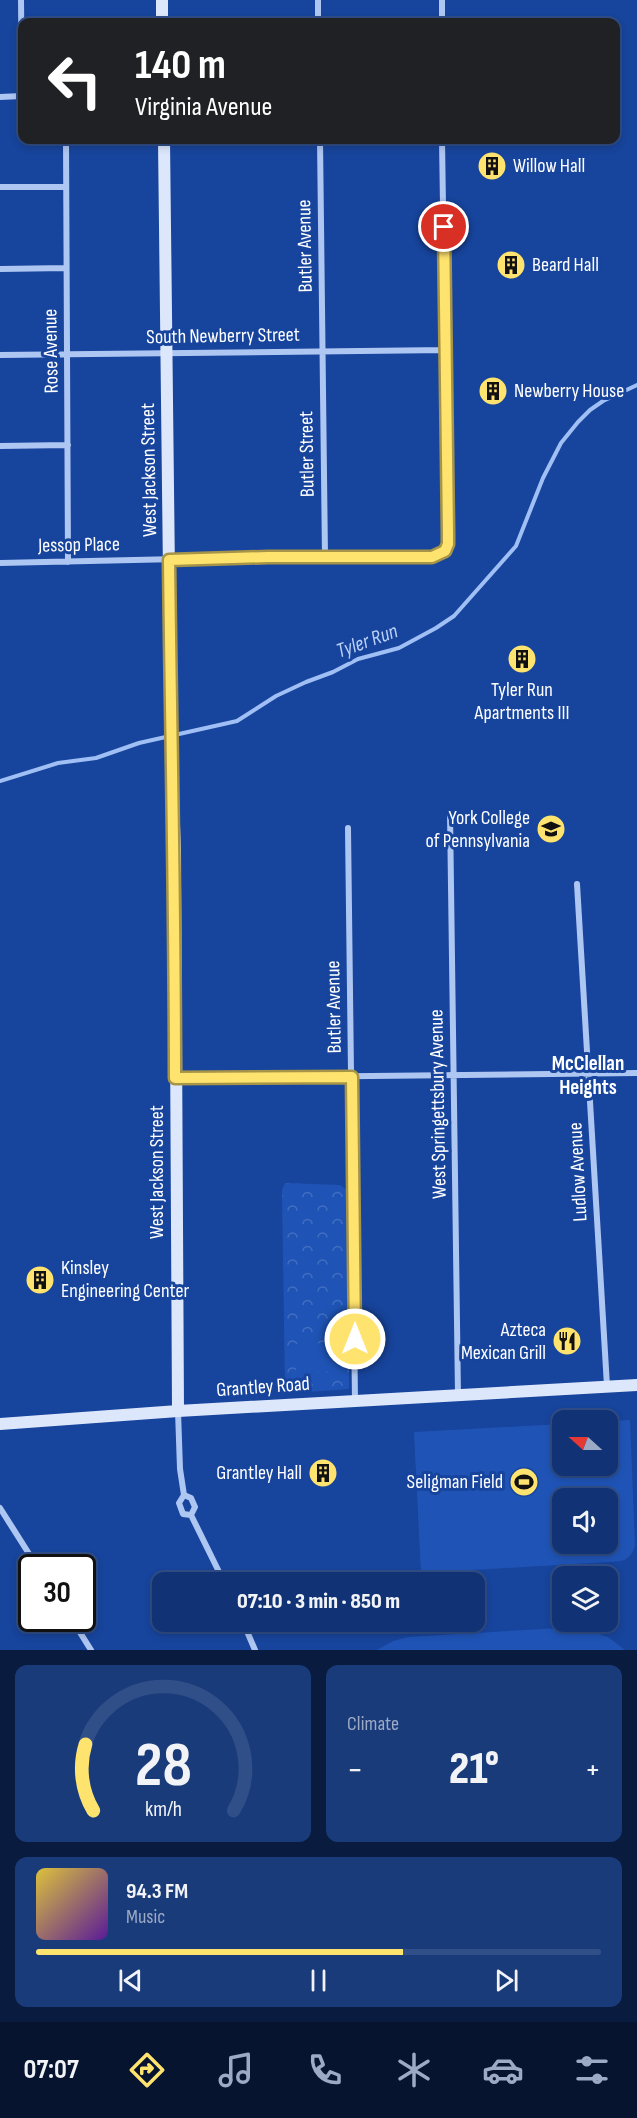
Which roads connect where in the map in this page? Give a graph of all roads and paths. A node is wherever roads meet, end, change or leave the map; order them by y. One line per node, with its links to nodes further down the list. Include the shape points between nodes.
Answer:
1 (21, 0): 5 (street)
2 (162, 0): 6 (street)
3 (318, 0): 7 (street)
4 (442, 0): 8 (street)
5 (21, 18)
6 (162, 18)
7 (318, 18)
8 (442, 18)
9 (0, 96): 10 (street)
10 (18, 96)
11 (66, 144): 16 (street, Rose Avenue)
12 (164, 144): 21 (street, West Jackson Street)
13 (320, 144): 20 (street, Butler Avenue)
14 (442, 144): 19 (street)
15 (0, 187): 16 (street)
16 (66, 187): 17 (street, Rose Avenue)
17 (66, 268): 18 (street); 22 (street, Rose Avenue)
18 (0, 269)
19 (446, 350): 20 (street, South Newberry Street); 26 (street, Jessop Place, via 445,551 432,557)
20 (322, 351): 21 (street, South Newberry Street); 26 (street, Butler Street)
21 (167, 353): 22 (street, South Newberry Street); 27 (street, West Jackson Street)
22 (68, 354): 23 (street, South Newberry Street); 24 (street, Rose Avenue)
23 (0, 355)
24 (68, 444): 25 (street); 28 (street, Rose Avenue)
25 (0, 446)
26 (325, 557): 27 (street, Jessop Place)
27 (169, 560): 28 (street, Jessop Place); 37 (street, West Jackson Street)
28 (68, 562): 29 (street, Jessop Place)
29 (0, 563)
30 (450, 813): 35 (street, West Springettsbury Avenue)
31 (348, 828): 36 (street, Butler Avenue)
32 (578, 884): 33 (street, Ludlow Avenue)
33 (590, 1073): 34 (street); 35 (street); 39 (street, Ludlow Avenue)
34 (637, 1073)
35 (454, 1076): 36 (street); 40 (street, West Springettsbury Avenue)
36 (352, 1077): 37 (street); 41 (street, Butler Avenue)
37 (175, 1078): 42 (street, West Jackson Street)
38 (637, 1385): 39 (street, Grantley Road)
39 (607, 1386): 40 (street, Grantley Road)
40 (458, 1395): 41 (street, Grantley Road)
41 (355, 1401): 42 (street, Grantley Road)
42 (178, 1412): 43 (street, Grantley Road); 46 (street, via 184,1495 191,1498 195,1507 191,1515)
43 (0, 1424)
44 (0, 1508): 45 (street)
45 (29, 1554)
46 (219, 1572)
47 (80, 1632): 49 (street)
48 (247, 1632): 50 (street)
49 (91, 1650)
50 (255, 1650)

